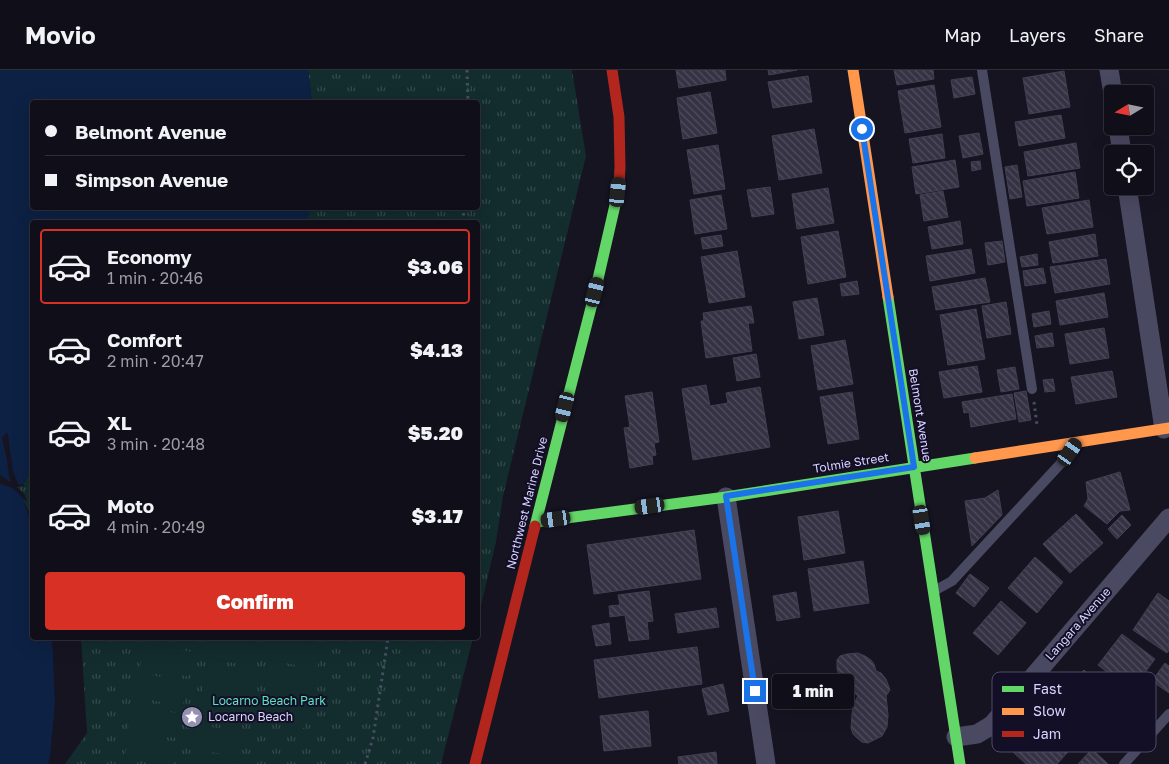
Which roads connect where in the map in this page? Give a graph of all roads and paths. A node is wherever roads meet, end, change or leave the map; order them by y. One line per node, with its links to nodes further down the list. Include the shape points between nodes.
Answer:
1 (467, 70): 7 (path)
2 (612, 70): 16 (street, Northwest Marine Drive, via 619,118 618,192)
3 (853, 70): 13 (street, Belmont Avenue)
4 (982, 70): 9 (lane)
5 (1109, 70): 6 (street)
6 (1112, 85)
7 (468, 100)
8 (1128, 195): 11 (street)
9 (1032, 389): 10 (path)
10 (1037, 425)
11 (1166, 428): 12 (street, Tolmie Street)
12 (1077, 442): 13 (street, Tolmie Street); 17 (lane, via 952,582)
13 (914, 467): 14 (street, Tolmie Street); 17 (street, Belmont Avenue)
14 (726, 496): 16 (street, Tolmie Street); 27 (street)
15 (1169, 518): 19 (street, Langara Avenue)
16 (536, 522): 26 (street, Northwest Marine Drive)
17 (933, 592): 23 (street, Belmont Avenue)
18 (388, 640): 25 (path, via 373,738)
19 (1037, 672)
20 (1169, 714): 22 (lane)
21 (992, 725): 23 (street, Langara Avenue, via 978,734)
22 (1156, 728)
23 (956, 737): 28 (street, Belmont Avenue)
24 (1135, 752): 29 (lane)
25 (365, 764)
26 (475, 764)
27 (766, 764)
28 (960, 764)
29 (1124, 764)

